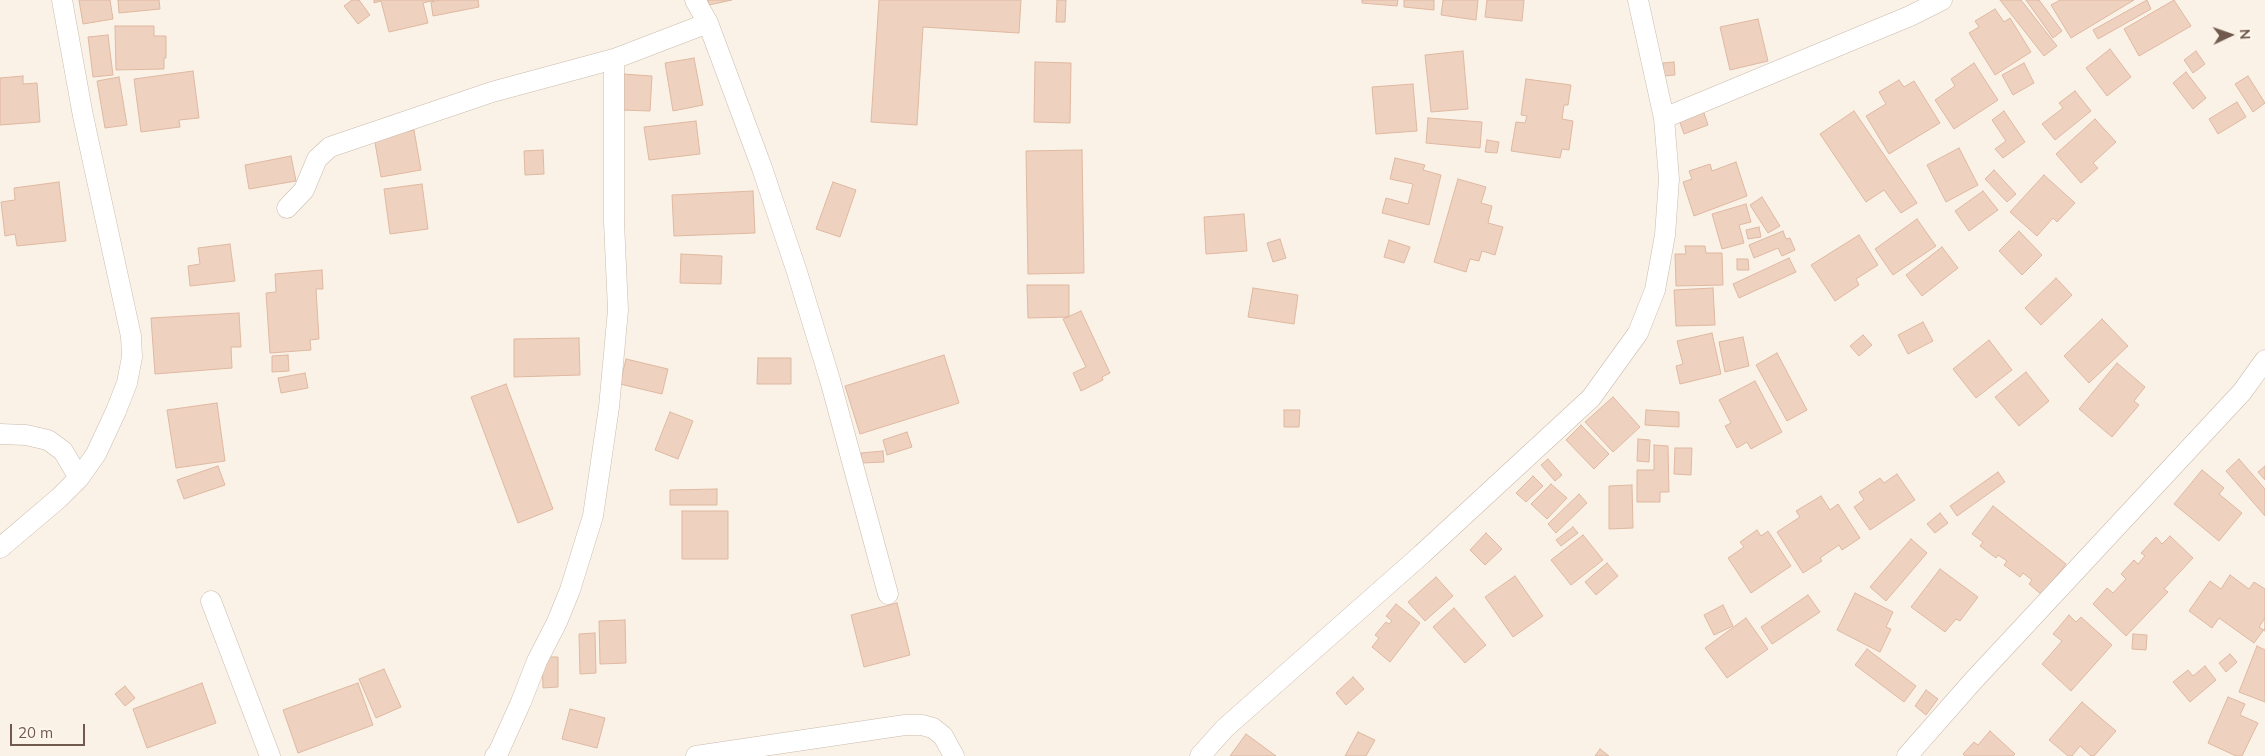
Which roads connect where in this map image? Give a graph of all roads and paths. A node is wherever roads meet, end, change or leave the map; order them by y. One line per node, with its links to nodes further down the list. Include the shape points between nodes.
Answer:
1 (62, 0): 11 (street, via 82,116 131,336 132,357 116,411 96,454)
2 (695, 0): 5 (street)
3 (1638, 0): 7 (street)
4 (1942, 0): 7 (street)
5 (708, 24): 6 (street); 13 (street, via 797,272)
6 (614, 59): 8 (street, via 492,92 330,147 316,159 304,190); 16 (street, via 614,222 618,310 609,407 593,516 557,622)
7 (1664, 118): 19 (street, via 1669,179 1665,235 1656,290 1638,333 1591,398 1407,568 1225,728)
8 (287, 208)
9 (2265, 360): 20 (street, via 2242,392)
10 (0, 434): 11 (street, via 48,440 63,451)
11 (80, 478): 12 (street)
12 (0, 548)
13 (888, 594)
14 (211, 601): 15 (street)
15 (270, 756)
16 (494, 756)
17 (696, 756): 18 (street, via 922,725 943,736)
18 (954, 756)
19 (1200, 756)
20 (1907, 756)

